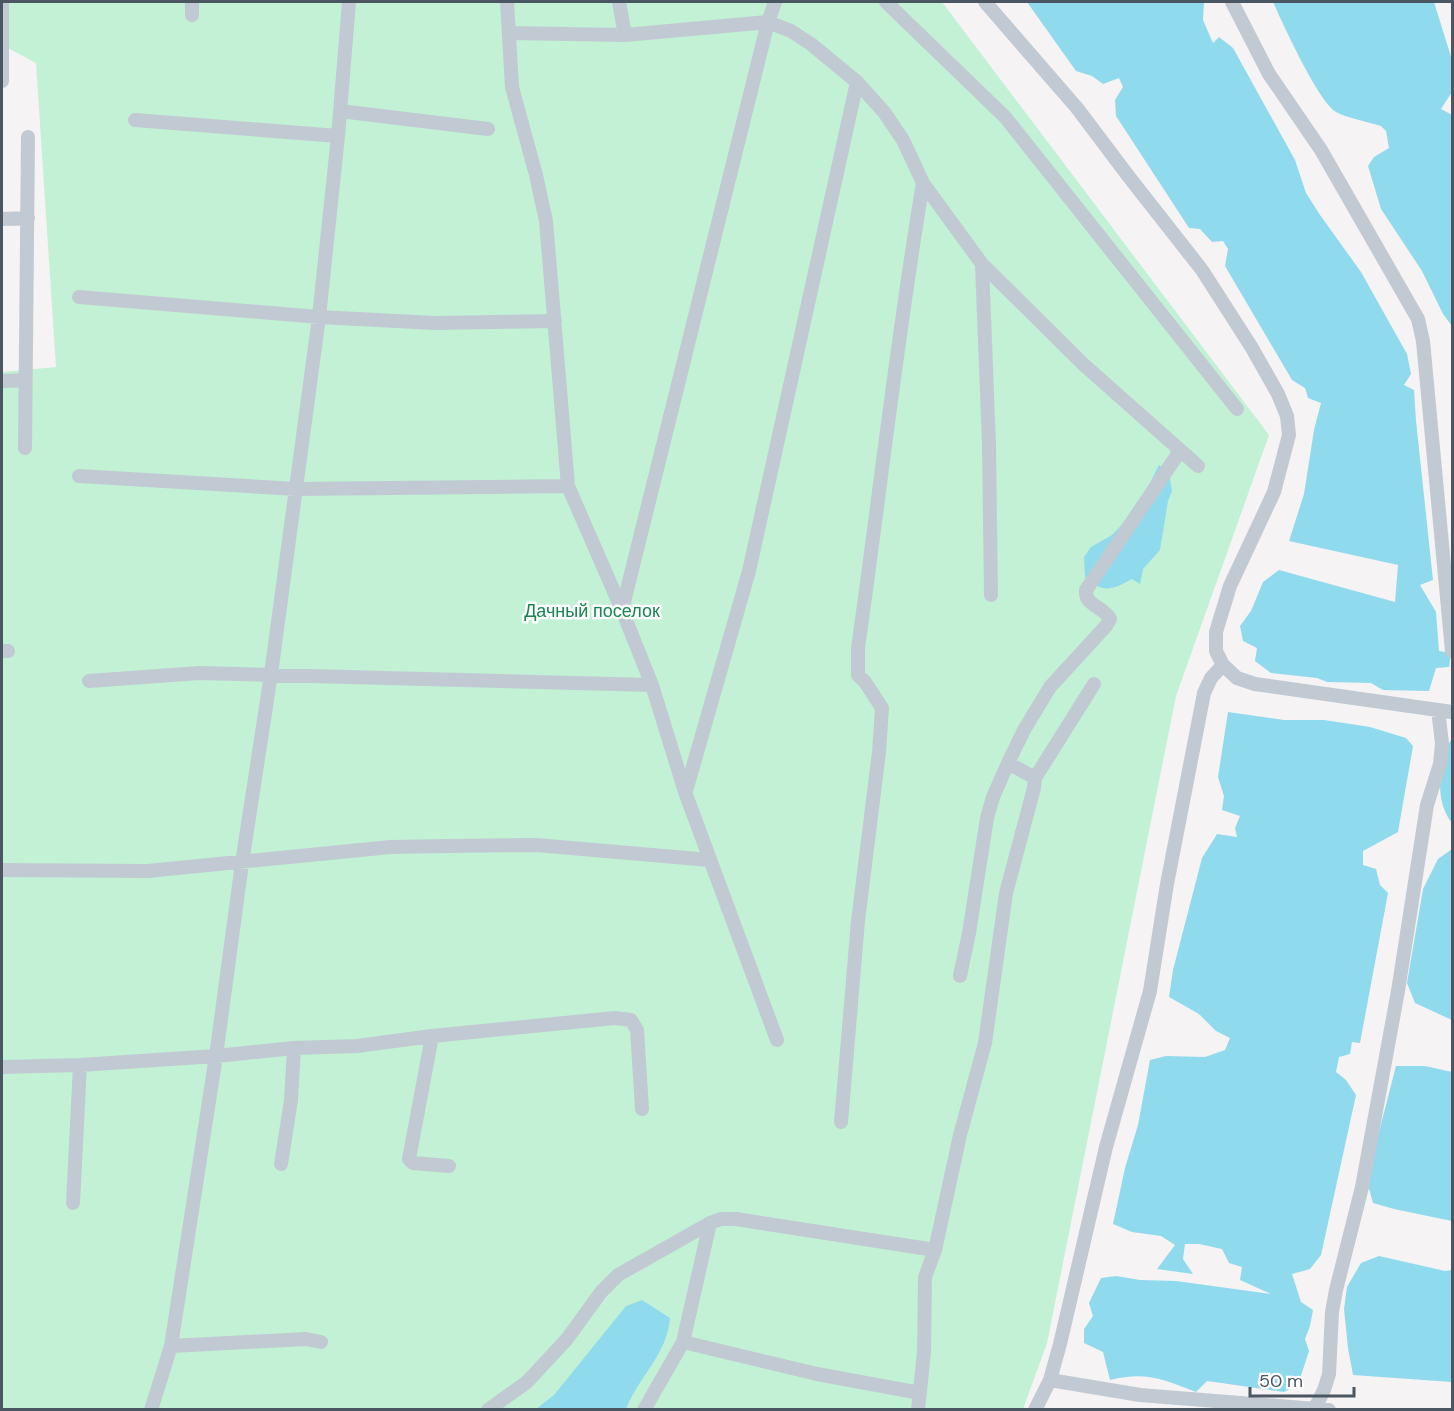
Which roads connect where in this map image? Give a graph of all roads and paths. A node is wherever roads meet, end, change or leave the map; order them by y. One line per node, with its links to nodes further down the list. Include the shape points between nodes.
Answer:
1 (2, 2): 12 (street)
2 (349, 2): 14 (street)
3 (507, 2): 10 (street)
4 (619, 2): 11 (street)
5 (775, 2): 9 (street)
6 (886, 2): 28 (street, via 1005,117)
7 (986, 2): 38 (street, via 1077,108 1202,270 1257,357 1287,416 1289,435 1274,492 1230,586 1216,632 1216,651)
8 (1232, 2): 37 (street, via 1269,74 1321,150 1418,319)
9 (768, 22): 11 (street); 13 (street, via 812,44); 36 (street)
10 (509, 33): 11 (street); 25 (street, via 512,87 546,221)
11 (625, 35)
12 (2, 81)
13 (857, 82): 19 (street, via 903,140); 46 (street, via 749,571)
14 (340, 111): 16 (street); 17 (street)
15 (135, 120): 17 (street)
16 (488, 129)
17 (338, 136): 24 (street)
18 (28, 137): 20 (street)
19 (924, 183): 22 (street); 58 (street, via 904,297 858,648 858,675 882,708)
20 (28, 218): 21 (street); 26 (street)
21 (2, 219)
22 (982, 264): 30 (street, via 1083,364); 35 (street)
23 (79, 297): 24 (street)
24 (319, 317): 25 (street, via 435,323); 34 (street)
25 (555, 321): 33 (street)
26 (25, 380): 27 (street); 29 (street)
27 (2, 381)
28 (1237, 409)
29 (25, 448)
30 (1180, 451): 31 (street); 44 (street, via 1086,590 1088,601 1108,612 1110,619 1050,687)
31 (1198, 466)
32 (79, 476): 34 (street)
33 (567, 486): 34 (street); 36 (street)
34 (296, 489): 39 (street)
35 (991, 595)
36 (622, 610): 42 (street)
37 (1452, 651)
38 (1223, 665): 43 (street, via 1236,678 1255,684); 67 (street, via 1204,693 1150,991 1109,1136)
39 (271, 674): 40 (street, via 199,673); 42 (street); 48 (street)
40 (89, 681)
41 (1094, 684): 45 (street)
42 (652, 685): 46 (street)
43 (1445, 711): 69 (street, via 1440,764 1427,805 1362,1186 1336,1290 1329,1374)
44 (1008, 763): 45 (street); 50 (street, via 987,818)
45 (1035, 778): 63 (street, via 1006,893 985,1042)
46 (685, 792): 47 (street)
47 (710, 860): 48 (street, via 525,845 391,847); 52 (street)
48 (242, 862): 49 (street, via 148,871); 54 (street)
49 (2, 870)
50 (960, 976)
51 (432, 1036): 53 (street, via 357,1046); 57 (street, via 615,1018 632,1020 637,1030); 60 (street, via 409,1159 413,1163)
52 (777, 1040)
53 (294, 1048): 54 (street); 59 (street)
54 (216, 1056): 55 (street); 66 (street)
55 (80, 1065): 56 (street); 61 (street)
56 (2, 1067)
57 (642, 1109)
58 (841, 1122)
59 (281, 1164)
60 (449, 1166)
61 (73, 1203)
62 (710, 1223): 63 (street, via 721,1219 748,1220); 65 (street); 71 (street, via 618,1275 527,1382)
63 (934, 1250): 68 (street, via 925,1277)
64 (321, 1342): 66 (street, via 306,1339)
65 (683, 1342): 68 (street, via 817,1374); 72 (street)
66 (171, 1346): 70 (street)
67 (1050, 1380): 69 (street, via 1140,1395); 74 (street)
68 (920, 1393): 73 (street)
69 (1319, 1409)
70 (151, 1410)
71 (488, 1410)
72 (644, 1410)
73 (918, 1410)
74 (1035, 1410)

